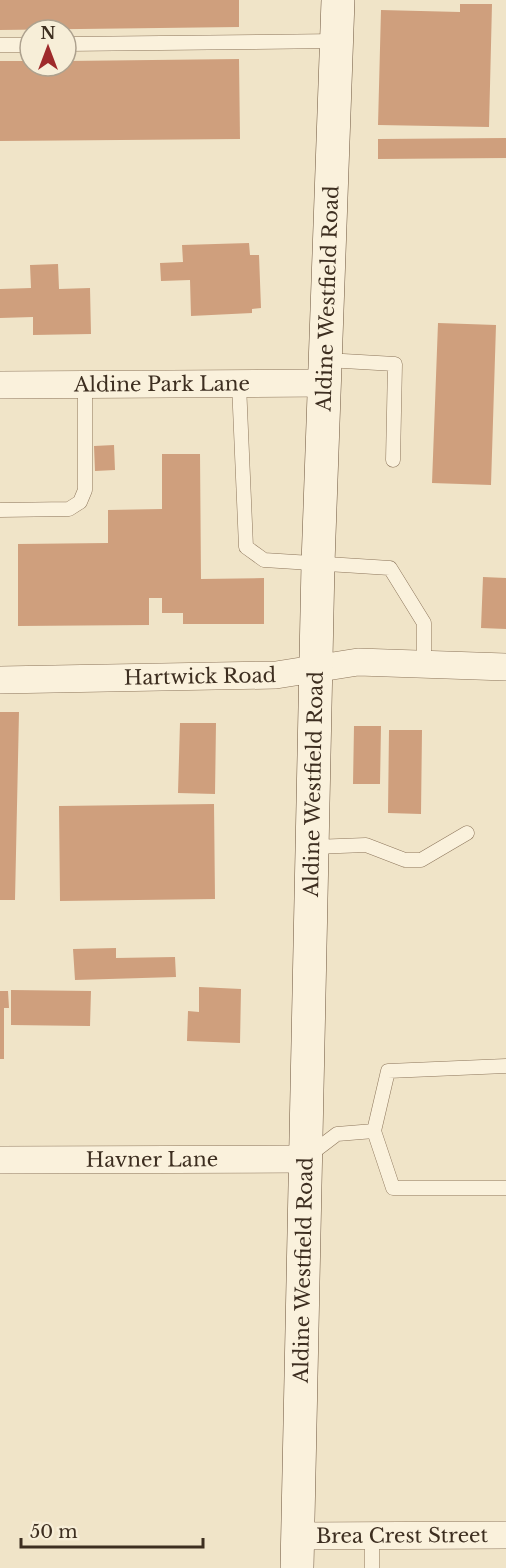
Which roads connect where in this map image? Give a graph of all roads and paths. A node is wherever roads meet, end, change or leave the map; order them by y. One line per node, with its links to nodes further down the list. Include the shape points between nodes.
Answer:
1 (338, 0): 2 (main road, Aldine Westfield Road)
2 (337, 41): 3 (lane); 6 (main road, Aldine Westfield Road)
3 (78, 44)
4 (0, 45): 5 (lane)
5 (18, 45)
6 (325, 372): 7 (street, Aldine Park Lane); 10 (lane, via 395,364); 12 (main road, Aldine Westfield Road)
7 (240, 384): 9 (street, Aldine Park Lane); 12 (lane, via 246,547 264,560)
8 (0, 385): 9 (street, Aldine Park Lane)
9 (85, 385): 11 (lane, via 85,490 80,502 69,509)
10 (393, 460)
11 (0, 510)
12 (318, 564): 13 (lane, via 390,568 424,623); 15 (main road, Aldine Westfield Road)
13 (424, 663): 14 (street, Hartwick Road); 15 (street, Hartwick Road, via 358,662)
14 (506, 666)
15 (317, 669): 16 (street, Hartwick Road, via 243,676); 18 (main road, Aldine Westfield Road)
16 (0, 680)
17 (467, 833): 18 (lane, via 420,860 405,860 366,845)
18 (313, 847): 21 (main road, Aldine Westfield Road)
19 (506, 1066): 20 (lane, via 388,1071)
20 (374, 1131): 21 (lane, via 337,1134); 23 (lane, via 393,1188)
21 (304, 1159): 22 (street, Havner Lane); 26 (main road, Aldine Westfield Road)
22 (0, 1160)
23 (506, 1188)
24 (506, 1535): 25 (street, Brea Crest Street)
25 (372, 1536): 26 (street, Brea Crest Street); 27 (lane)
26 (297, 1552)
27 (372, 1568)

